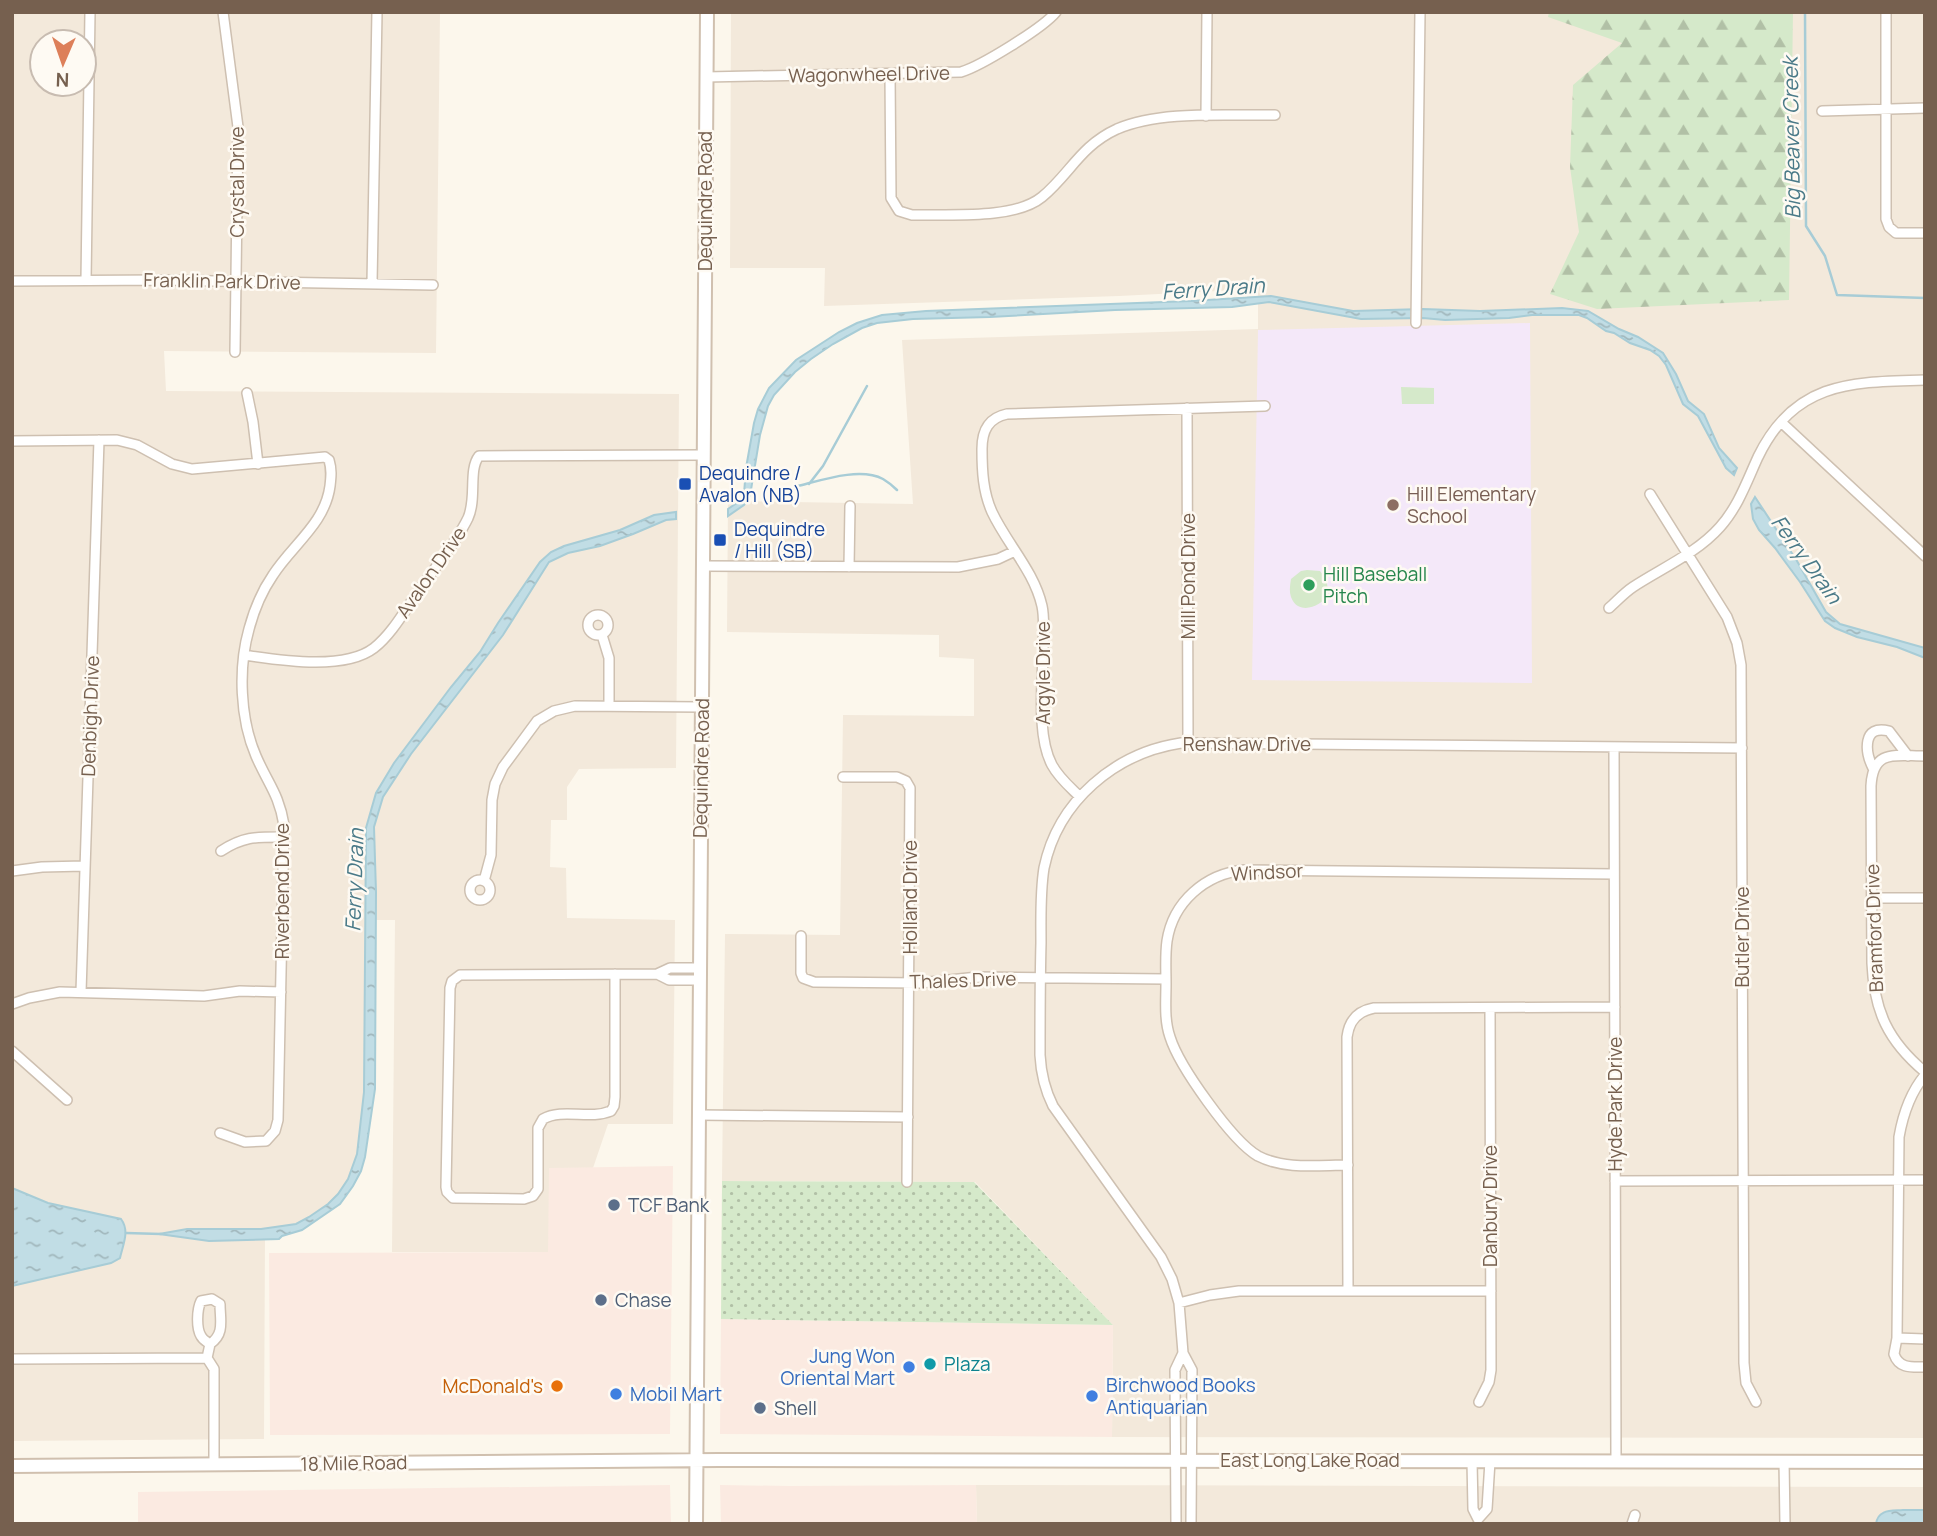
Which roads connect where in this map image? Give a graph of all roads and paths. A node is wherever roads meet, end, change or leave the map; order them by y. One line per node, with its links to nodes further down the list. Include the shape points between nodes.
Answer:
1 (90, 12): 17 (street)
2 (223, 12): 19 (street, Crystal Drive, via 238,127)
3 (377, 12): 20 (street)
4 (707, 12): 10 (main road, Dequindre Road)
5 (1056, 12): 9 (street, Wagonwheel Drive, via 968,69)
6 (1207, 12): 15 (street)
7 (1420, 12): 22 (street)
8 (1885, 12): 12 (street)
9 (890, 74): 10 (street, Wagonwheel Drive); 15 (street, via 891,198 899,211 912,215 1019,209 1039,199 1086,149 1117,129 1152,118)
10 (706, 77): 31 (main road, Dequindre Road)
11 (1925, 108): 12 (street)
12 (1886, 110): 13 (street); 16 (street, via 1886,219 1892,231 1900,234)
13 (1822, 111)
14 (1275, 115): 15 (street)
15 (1206, 116)
16 (1925, 233)
17 (86, 280): 18 (street, Franklin Park Drive); 19 (street, Franklin Park Drive)
18 (12, 281)
19 (236, 281): 20 (street, Franklin Park Drive); 23 (street, Crystal Drive)
20 (372, 283): 21 (street, Franklin Park Drive)
21 (433, 285)
22 (1416, 321)
23 (235, 352)
24 (1925, 380): 28 (street, via 1837,387 1809,399)
25 (247, 393): 32 (street)
26 (1265, 406): 27 (street)
27 (1188, 408): 35 (street, Argyle Drive, via 997,417 982,437 983,477 993,515); 45 (street, Mill Pond Drive)
28 (1781, 422): 36 (street, via 1726,520); 37 (street)
29 (99, 440): 30 (street); 32 (street, via 127,442 191,469); 55 (street, Denbigh Drive)
30 (12, 441)
31 (704, 455): 38 (main road, Dequindre Road); 42 (street, Avalon Drive, via 479,456 473,467 473,499 467,520 376,647 335,661)
32 (258, 464): 42 (street, Riverbend Drive, via 325,457 332,470 320,518 266,586)
33 (1650, 494): 36 (street, Butler Drive)
34 (850, 506): 39 (street)
35 (1015, 551): 39 (street, via 958,567); 52 (street, Argyle Drive, via 1043,611 1045,745 1055,770)
36 (1687, 553): 40 (street); 47 (street, Butler Drive, via 1727,617 1737,643)
37 (1925, 556)
38 (703, 566): 39 (street); 44 (main road, Dequindre Road)
39 (849, 567)
40 (1609, 608)
41 (602, 635): 43 (street, via 609,658)
42 (243, 655): 53 (street, Riverbend Drive, via 247,724 255,754 279,801)
43 (608, 706): 44 (street); 58 (street, via 564,707 544,715 503,767 492,800 491,855)
44 (702, 707): 63 (main road, Dequindre Road)
45 (1188, 743): 46 (street, Renshaw Drive); 52 (street, Renshaw Drive, via 1131,758)
46 (1614, 747): 47 (street, Renshaw Drive); 57 (street, Hyde Park Drive)
47 (1742, 748): 80 (street, Butler Drive)
48 (1908, 756): 49 (street); 50 (street, via 1886,757); 50 (street, Bramford Drive, via 1889,731 1874,731 1868,741)
49 (1925, 756)
50 (1874, 768): 59 (street, Bramford Drive)
51 (843, 777): 66 (street, Holland Drive, via 906,780 910,793)
52 (1080, 797): 64 (street, Renshaw Drive, via 1057,832 1045,867)
53 (284, 837): 54 (street, via 246,838); 68 (street, Riverbend Drive)
54 (221, 851)
55 (84, 866): 56 (street); 67 (street, Denbigh Drive)
56 (12, 872)
57 (1614, 874): 65 (street, Windsor, via 1228,872 1199,886 1180,907 1169,933); 70 (street, Hyde Park Drive)
58 (484, 881)
59 (1872, 898): 60 (street); 73 (street, Bramford Drive, via 1873,979 1879,1011 1899,1048)
60 (1925, 898)
61 (801, 936): 66 (street, Thales Drive, via 801,973 808,981)
62 (615, 974): 62 (street, via 615,1097 611,1111 543,1119 538,1129 538,1189 533,1196 457,1200 450,1196 446,1187 452,981 460,975); 63 (street, via 657,974 670,968)
63 (699, 974): 75 (main road, Dequindre Road)
64 (1041, 978): 65 (street, Thales Drive); 66 (street, Thales Drive); 86 (street, Renshaw Drive, via 1041,1065 1049,1098 1161,1256)
65 (1166, 979): 78 (street, Windsor, via 1166,1018 1176,1052 1244,1146 1282,1164)
66 (909, 983): 76 (street, Holland Drive)
67 (81, 992): 68 (street, via 204,996); 69 (street, via 44,994)
68 (281, 992): 77 (street, Riverbend Drive, via 275,1131 258,1142)
69 (12, 1004)
70 (1615, 1007): 71 (street); 79 (street, Hyde Park Drive)
71 (1490, 1008): 78 (street, via 1374,1008 1352,1019 1347,1037); 85 (street, Danbury Drive)
72 (12, 1051): 74 (street)
73 (1925, 1073): 81 (street, via 1902,1121)
74 (66, 1100)
75 (698, 1115): 76 (street); 96 (main road, Dequindre Road)
76 (908, 1117): 83 (street, Holland Drive)
77 (220, 1133)
78 (1348, 1165): 84 (street)
79 (1615, 1181): 80 (street); 101 (street, Hyde Park Drive)
80 (1743, 1181): 81 (street); 95 (street, Butler Drive, via 1744,1363 1746,1383)
81 (1898, 1181): 82 (street); 87 (street)
82 (1925, 1181)
83 (907, 1182)
84 (1348, 1291): 85 (street); 86 (street, via 1239,1291)
85 (1491, 1291): 94 (street, Danbury Drive, via 1489,1382)
86 (1179, 1303): 90 (street, Renshaw Drive)
87 (1897, 1338): 88 (street); 93 (street, via 1894,1354 1899,1363)
88 (1925, 1339)
89 (210, 1344): 89 (street, via 220,1334 220,1304 212,1299 198,1305 199,1333); 91 (street)
90 (1183, 1353): 97 (street, Renshaw Drive, via 1192,1370); 98 (street, Renshaw Drive, via 1175,1370)
91 (207, 1358): 92 (street); 104 (street, via 214,1369)
92 (12, 1359)
93 (1925, 1367)
94 (1479, 1402)
95 (1756, 1402)
96 (695, 1460): 98 (main road, East Long Lake Road); 104 (main road, 18 Mile Road); 107 (main road, Dequindre Road)
97 (1192, 1460): 98 (main road, East Long Lake Road); 99 (main road, East Long Lake Road); 109 (street, Renshaw Drive)
98 (1175, 1461): 108 (street, Renshaw Drive)
99 (1472, 1461): 100 (main road, East Long Lake Road); 106 (street)
100 (1490, 1461): 101 (main road, East Long Lake Road); 106 (street, via 1487,1509)
101 (1616, 1461): 102 (main road, East Long Lake Road)
102 (1784, 1461): 103 (main road, East Long Lake Road); 110 (street)
103 (1925, 1462)
104 (214, 1464): 105 (main road, 18 Mile Road)
105 (12, 1466)
106 (1477, 1521)
107 (696, 1524)
108 (1176, 1524)
109 (1191, 1524)
110 (1785, 1524)

